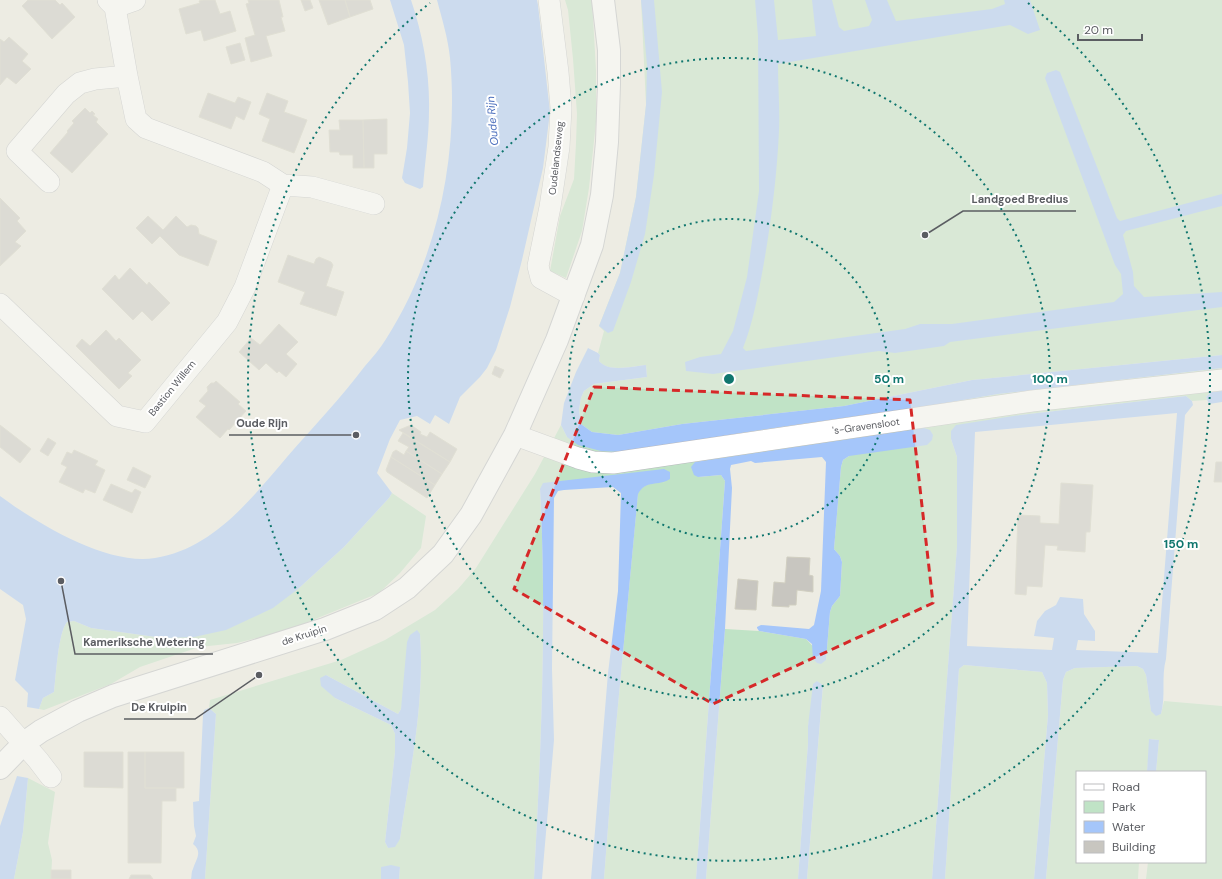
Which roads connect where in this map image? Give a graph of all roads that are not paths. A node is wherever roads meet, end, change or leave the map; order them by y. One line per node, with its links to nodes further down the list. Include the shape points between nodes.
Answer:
1 (135, 0): 4 (street)
2 (549, 0): 9 (street, Oudelandseweg, via 561,108 559,147 538,266 541,278)
3 (603, 0): 9 (main road, via 609,50 609,84 602,195 592,245)
4 (112, 3): 5 (street)
5 (126, 76): 6 (street, via 80,83 66,94 17,151); 7 (street, via 136,119 146,128 262,172)
6 (49, 182)
7 (283, 185): 8 (street, via 312,187); 10 (street, Bastion Willem, via 245,287 226,322 145,422 117,416)
8 (374, 204)
9 (574, 296): 12 (main road)
10 (0, 304)
11 (1222, 380): 12 (street, 's-Gravensloot, via 1032,402 613,463 578,458)
12 (515, 435): 14 (main road, de Kruipin, via 471,515 443,554 407,588 375,609 325,629 113,696 78,711)
13 (0, 717): 14 (street)
14 (24, 743): 15 (main road, de Kruipin); 16 (street)
15 (0, 768)
16 (51, 777)

